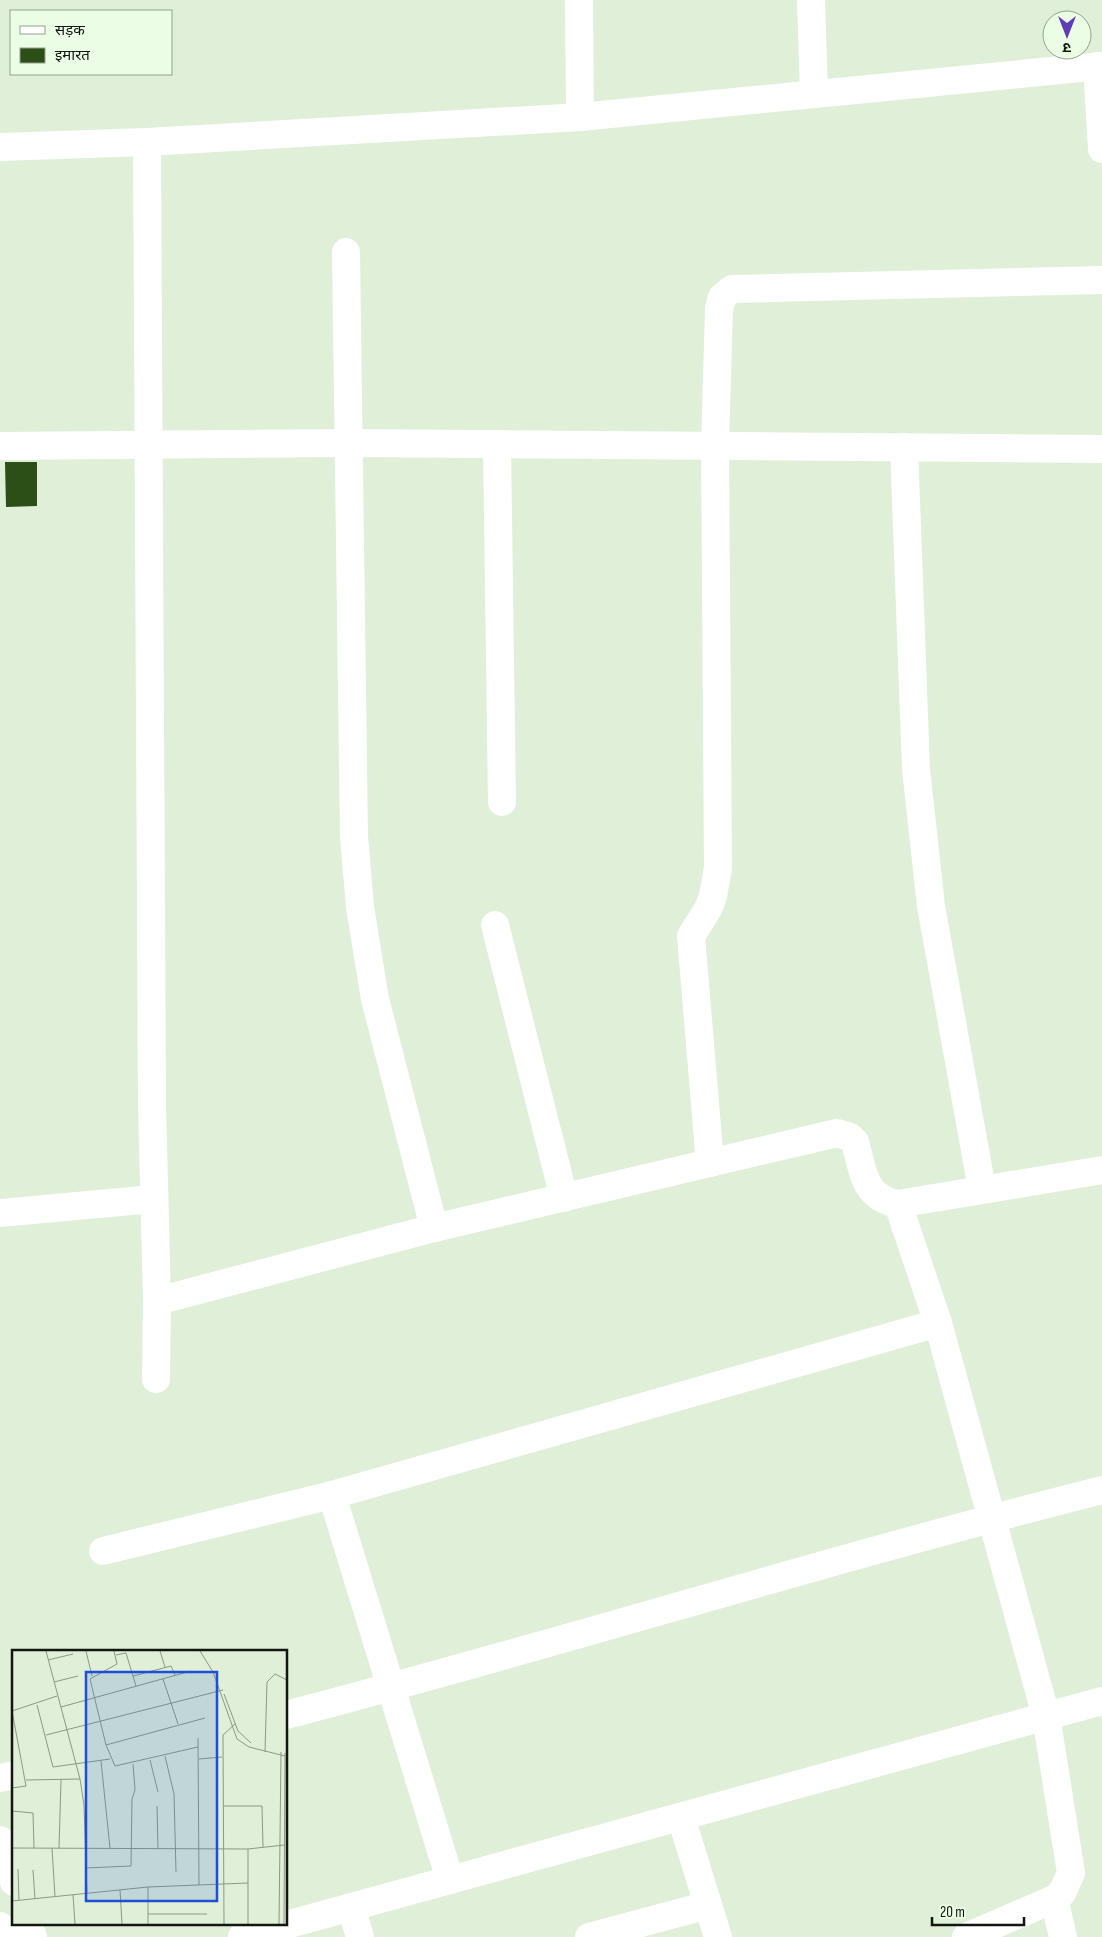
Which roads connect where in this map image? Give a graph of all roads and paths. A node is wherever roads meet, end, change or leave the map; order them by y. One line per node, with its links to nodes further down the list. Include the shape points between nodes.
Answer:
1 (579, 0): 5 (street)
2 (810, 0): 4 (street)
3 (1100, 66): 4 (street); 8 (street)
4 (814, 94): 5 (street)
5 (580, 117): 6 (street)
6 (147, 142): 7 (street); 13 (street)
7 (0, 147)
8 (1102, 149)
9 (346, 252): 11 (street)
10 (1102, 280): 14 (street, via 732,289 722,298 719,309)
11 (348, 443): 12 (street); 13 (street); 27 (street, via 354,836 360,907 383,1036)
12 (496, 444): 14 (street); 18 (street)
13 (148, 445): 15 (street); 24 (street)
14 (715, 445): 16 (street); 20 (street, via 718,868 708,909 690,936)
15 (0, 446)
16 (904, 447): 17 (street); 22 (street, via 918,779 931,906)
17 (1102, 449)
18 (502, 802)
19 (495, 925): 23 (street)
20 (710, 1162): 23 (street); 25 (street, via 844,1134 855,1142 868,1189 880,1199)
21 (1102, 1170): 22 (street)
22 (982, 1189): 25 (street)
23 (564, 1198): 27 (street)
24 (153, 1199): 26 (street); 28 (street)
25 (898, 1204): 29 (street)
26 (0, 1213)
27 (434, 1228): 28 (street)
28 (157, 1301): 30 (street)
29 (938, 1323): 32 (street); 33 (street)
30 (156, 1379)
31 (1102, 1490): 33 (street)
32 (332, 1495): 34 (street); 35 (street)
33 (991, 1518): 35 (street); 38 (street)
34 (103, 1551)
35 (391, 1688): 37 (street); 42 (street)
36 (1102, 1701): 38 (street)
37 (288, 1714)
38 (1046, 1716): 39 (street); 43 (street, via 1071,1873 1062,1893)
39 (681, 1817): 42 (street); 44 (street)
40 (0, 1840): 41 (street)
41 (12, 1876)
42 (450, 1880): 45 (street)
43 (1054, 1899): 54 (street); 55 (street)
44 (708, 1905): 52 (street); 53 (street)
45 (351, 1907): 50 (street); 51 (street)
46 (28, 1924): 49 (street)
47 (0, 1926): 48 (street)
48 (4, 1937)
49 (33, 1937)
50 (242, 1937)
51 (360, 1937)
52 (589, 1937)
53 (718, 1937)
54 (966, 1937)
55 (1063, 1937)

